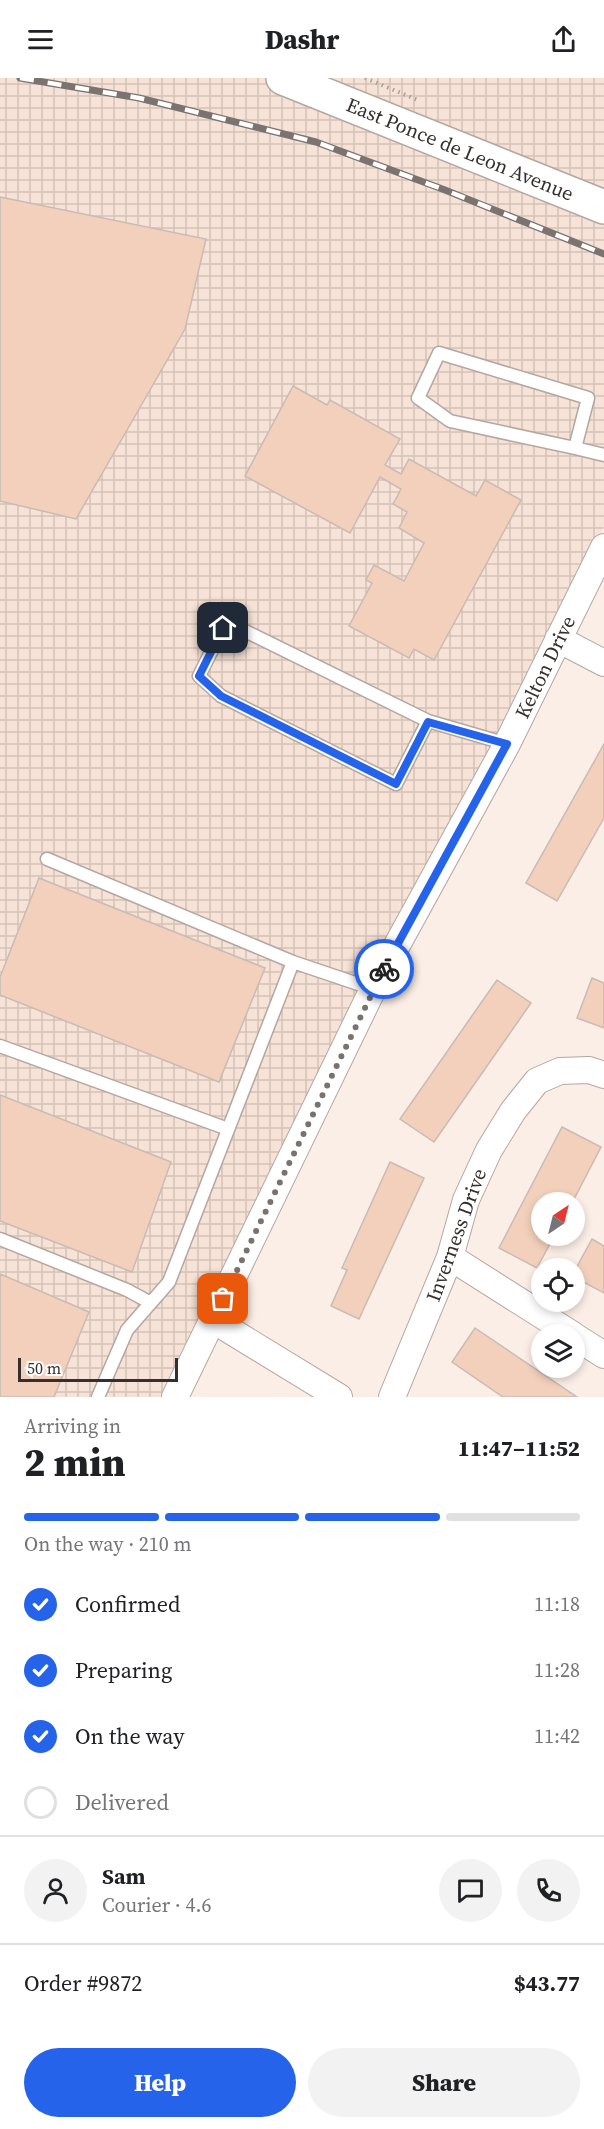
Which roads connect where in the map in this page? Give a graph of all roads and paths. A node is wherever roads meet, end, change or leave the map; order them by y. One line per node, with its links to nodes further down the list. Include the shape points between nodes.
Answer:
1 (283, 78): 2 (main road, East Ponce de Leon Avenue)
2 (604, 207)
3 (575, 448): 3 (lane, via 588,398 439,353 418,398 450,421); 4 (lane)
4 (604, 455)
5 (604, 547): 6 (street, Kelton Drive)
6 (558, 639): 7 (street); 9 (street, Kelton Drive)
7 (604, 663)
8 (428, 722): 8 (lane, via 396,784 221,696 199,676 223,628 237,627); 9 (lane)
9 (507, 744): 12 (street, Kelton Drive)
10 (47, 859): 11 (lane)
11 (293, 962): 12 (lane); 15 (lane)
12 (373, 989): 19 (street, Kelton Drive)
13 (0, 1046): 15 (lane)
14 (604, 1075): 17 (street, Inverness Drive, via 589,1070 560,1071 537,1081 489,1150 466,1200)
15 (228, 1129): 18 (lane, via 169,1282)
16 (0, 1239): 18 (lane)
17 (450, 1257): 20 (street); 26 (street, Inverness Drive)
18 (151, 1303): 23 (lane, via 127,1330)
19 (213, 1320): 24 (street, Kelton Drive); 25 (street)
20 (557, 1324)
21 (585, 1342): 22 (street)
22 (604, 1355)
23 (98, 1397)
24 (175, 1397)
25 (339, 1397)
26 (393, 1397)

